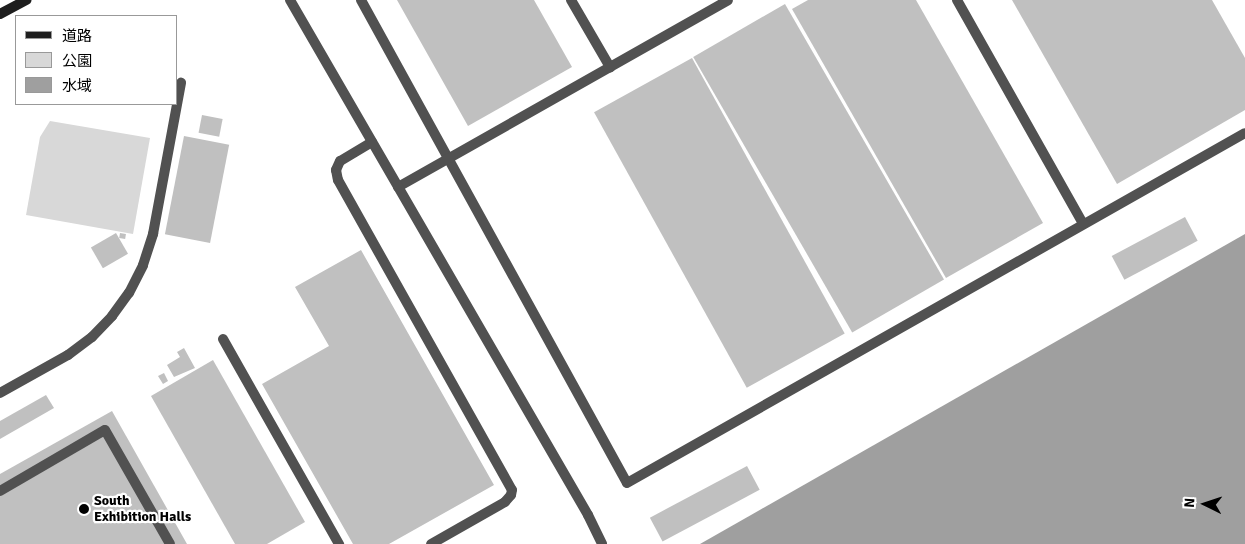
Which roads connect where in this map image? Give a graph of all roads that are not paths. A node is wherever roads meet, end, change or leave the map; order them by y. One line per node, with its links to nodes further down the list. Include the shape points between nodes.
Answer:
1 (26, 0): 7 (main road)
2 (290, 0): 13 (street)
3 (361, 0): 14 (street)
4 (571, 0): 8 (street)
5 (728, 0): 8 (street)
6 (957, 0): 16 (street)
7 (0, 14)
8 (610, 67): 14 (street)
9 (181, 83): 10 (street)
10 (178, 99)
11 (177, 105): 18 (street, via 152,234 143,265 129,293 92,337 68,355)
12 (1245, 133): 16 (street)
13 (372, 142): 15 (street); 22 (street, via 340,161 336,170 338,180 512,490 505,502)
14 (448, 159): 15 (street); 16 (street, via 627,483)
15 (398, 187): 23 (street)
16 (1083, 224)
17 (223, 339): 21 (street)
18 (0, 394)
19 (0, 491): 20 (street, via 106,430)
20 (170, 544)
21 (339, 544)
22 (431, 544)
23 (602, 544)

